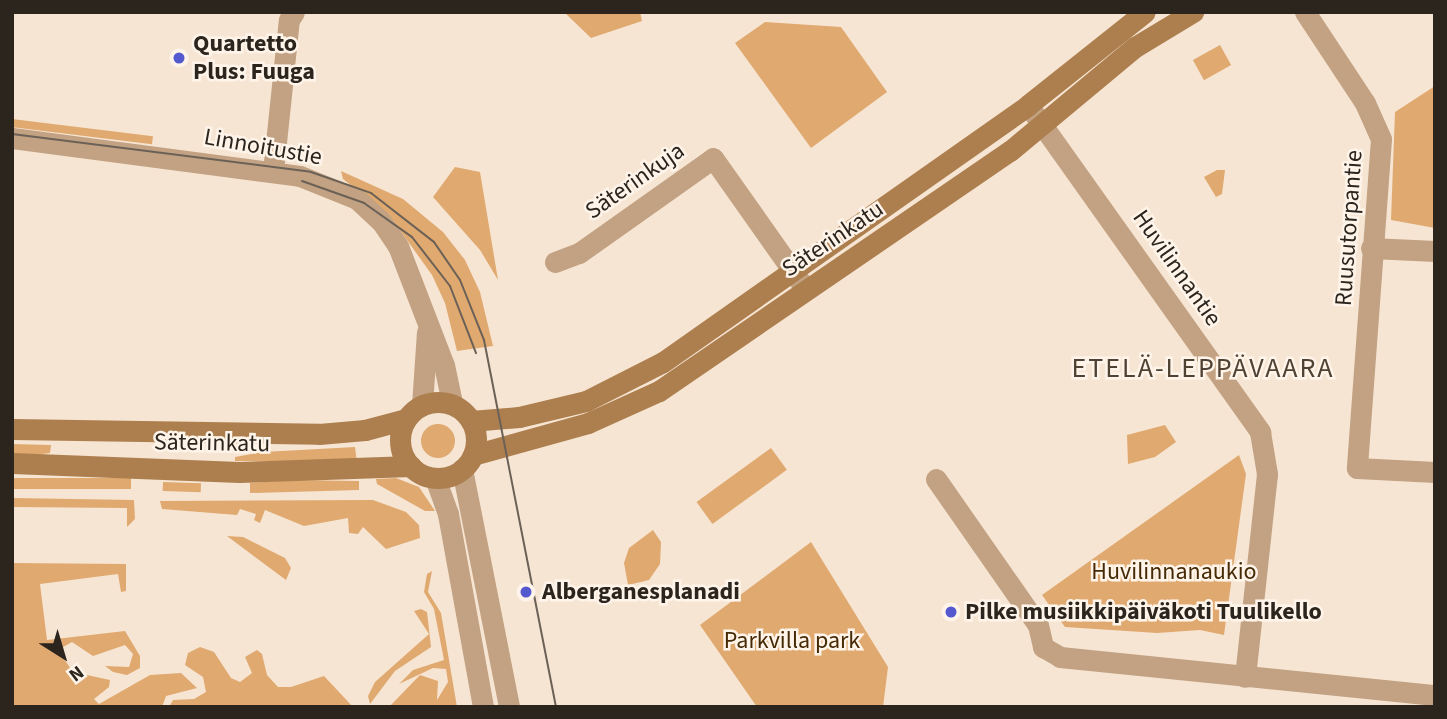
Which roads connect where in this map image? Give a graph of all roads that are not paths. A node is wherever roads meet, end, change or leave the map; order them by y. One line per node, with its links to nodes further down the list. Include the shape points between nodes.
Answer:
1 (294, 12): 8 (street, via 289,20)
2 (1146, 12): 5 (main road, Säterinkatu)
3 (1306, 12): 9 (street, Ruusutorpantie, via 1378,127 1381,139)
4 (1180, 15): 6 (main road, Säterinkatu)
5 (1028, 105): 6 (street, Huvilinnantie); 12 (main road, Säterinkatu)
6 (1043, 124): 13 (main road, Säterinkatu); 25 (street, Huvilinnantie, via 1260,432 1267,474)
7 (12, 138): 8 (street, Linnoitustie)
8 (273, 171): 14 (street, Linnoitustie, via 323,182 357,199 381,221 398,246)
9 (1371, 248): 10 (street); 22 (street, Ruusutorpantie, via 1357,468)
10 (1435, 251)
11 (555, 262): 12 (street, Säterinkuja, via 579,253 713,158)
12 (793, 272): 13 (street, Säterinkuja); 17 (main road, Säterinkatu, via 624,385 537,413)
13 (806, 290): 19 (main road, Säterinkatu, via 659,391 621,411)
14 (428, 323): 15 (street, Linnoitustie); 16 (street, Linnoitustie)
15 (452, 404): 16 (main road); 17 (main road)
16 (414, 412): 18 (main road, Säterinkatu, via 365,430 319,434); 21 (main road, via 400,443)
17 (471, 421): 19 (main road, via 476,438)
18 (12, 429)
19 (468, 462): 23 (main road); 28 (street)
20 (12, 463): 21 (main road, Säterinkatu, via 239,472)
21 (411, 466): 23 (main road)
22 (1435, 472)
23 (435, 478): 27 (street, via 448,514)
24 (936, 478): 25 (street, via 1038,625 1043,647 1060,657)
25 (1245, 677): 26 (street)
26 (1435, 695)
27 (484, 707)
28 (509, 707)

